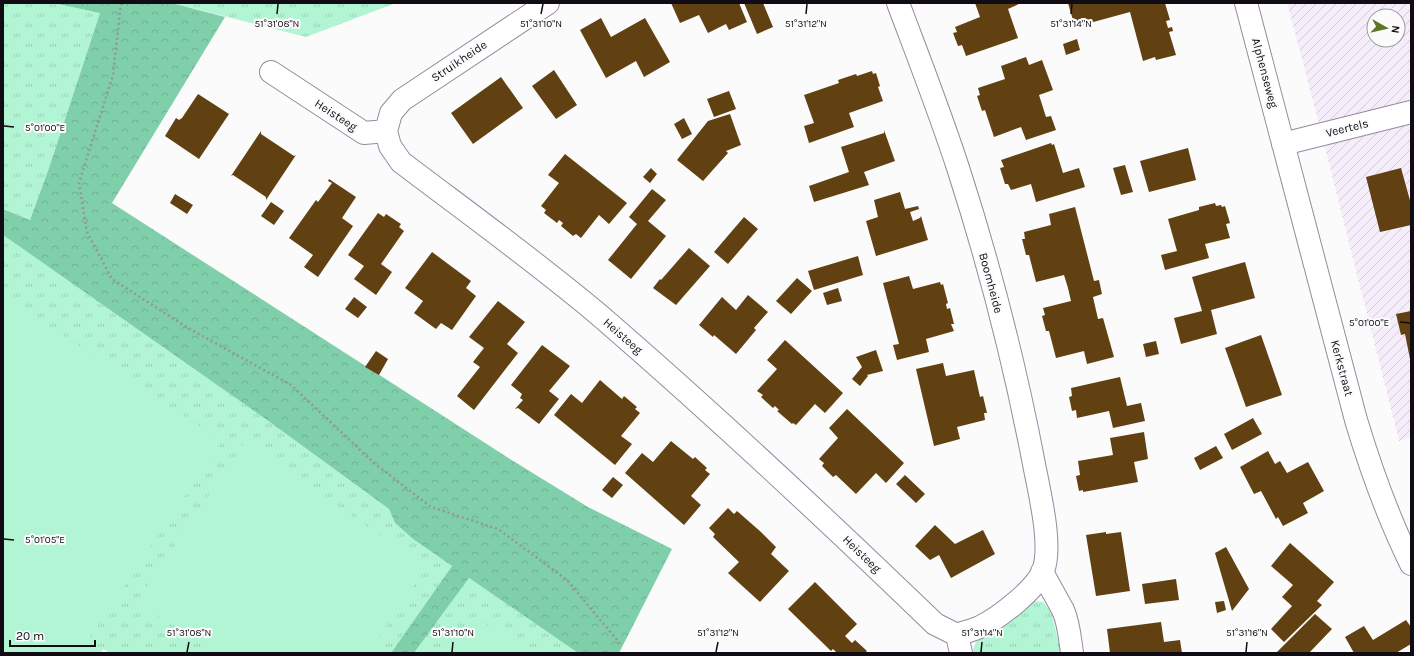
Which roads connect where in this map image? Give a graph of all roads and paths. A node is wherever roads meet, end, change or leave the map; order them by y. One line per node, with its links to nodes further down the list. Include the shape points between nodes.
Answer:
1 (121, 3): 12 (path, via 113,75 79,184 87,232 112,279 188,328 291,385 374,463 431,507 498,528 567,580)
2 (548, 3): 7 (street, Struikheide, via 402,100 391,113)
3 (898, 3): 10 (street, Boomheide, via 960,173 997,304 1024,412 1037,480 1047,550)
4 (1246, 3): 8 (street, Alphenseweg)
5 (271, 72): 7 (street, Heisteeg, via 364,133)
6 (1411, 112): 8 (street, Veertels)
7 (386, 131): 11 (street, Heisteeg, via 390,146 401,162 505,240 596,313 732,432)
8 (1283, 144): 9 (street, Kerkstraat, via 1371,472)
9 (1411, 564)
10 (1042, 572): 11 (street, Heisteeg, via 1030,589 1007,609); 13 (street, via 1063,611)
11 (959, 644)
12 (622, 646)
13 (1072, 653)

